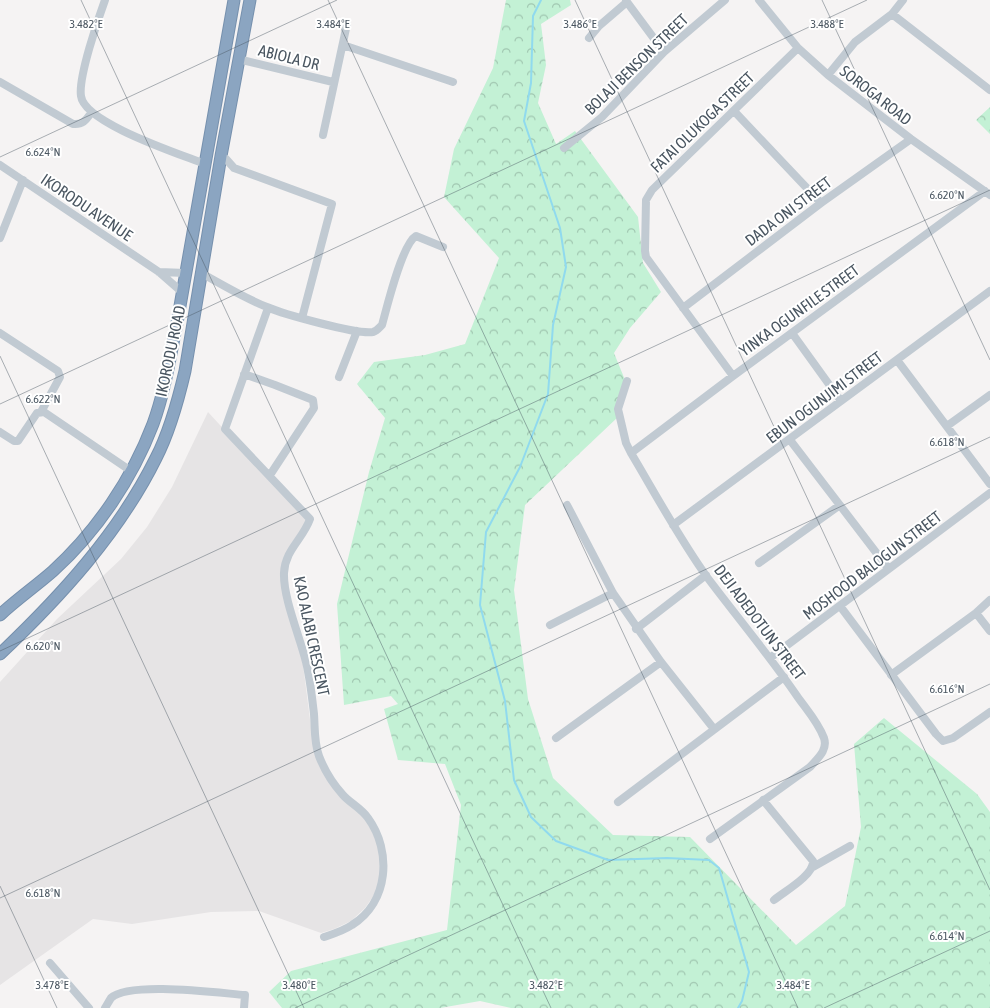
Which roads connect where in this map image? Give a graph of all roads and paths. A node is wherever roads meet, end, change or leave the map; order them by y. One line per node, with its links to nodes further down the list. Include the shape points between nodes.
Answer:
1 (95, 0): 8 (street)
2 (234, 0): 27 (highway, IKORODU ROAD)
3 (250, 0): 15 (highway, IKORODU ROAD)
4 (725, 0): 14 (street, BOLAJI BENSON STREET)
5 (759, 0): 13 (street, SOROGA ROAD)
6 (903, 0): 9 (street)
7 (627, 1): 11 (street); 14 (street)
8 (104, 3): 22 (street, via 80,90 81,98)
9 (892, 14): 16 (street, via 856,42); 20 (street)
10 (347, 24): 12 (street)
11 (589, 38)
12 (343, 44): 18 (street); 19 (street)
13 (798, 48): 16 (street, SOROGA ROAD); 21 (street, FATAI OLUKOGA STREET)
14 (664, 52): 25 (street, BOLAJI BENSON STREET, via 602,117)
15 (238, 59): 18 (street, ABIOLA DR); 26 (highway, IKORODU ROAD)
16 (828, 75): 24 (street, SOROGA ROAD)
17 (0, 82): 22 (street, via 73,124 84,122)
18 (333, 82): 23 (street)
19 (453, 82)
20 (990, 90)
21 (734, 111): 31 (street); 40 (street, FATAI OLUKOGA STREET, via 652,190 646,200 646,258)
22 (91, 113): 27 (street, via 114,127)
23 (323, 135)
24 (911, 139): 30 (street, SOROGA ROAD); 31 (street, DADA ONI STREET)
25 (564, 148)
26 (221, 156): 36 (highway, IKORODU ROAD); 41 (street, via 234,168 332,204)
27 (205, 164): 35 (highway, IKORODU ROAD)
28 (0, 165): 29 (street, IKORODU AVENUE)
29 (23, 180): 32 (street); 34 (street, IKORODU AVENUE)
30 (987, 193): 44 (street, YINKA OGUNFILE STREET)
31 (821, 203): 40 (street, DADA ONI STREET)
32 (0, 238)
33 (443, 247): 42 (street, via 413,237 401,263 382,325 374,332)
34 (159, 272): 35 (street); 38 (street, IKORODU AVENUE)
35 (186, 273): 38 (highway, IKORODU ROAD)
36 (201, 273): 39 (street); 75 (highway, IKORODU ROAD, via 179,396 165,438 145,479 120,521 97,549)
37 (990, 291): 45 (street, EBUN OGUNJIMI STREET)
38 (182, 293): 57 (highway, IKORODU ROAD, via 160,400 153,424)
39 (268, 308): 41 (street); 46 (street, KAO ALABI CRESCENT)
40 (683, 308): 47 (street, FATAI OLUKOGA STREET)
41 (302, 318): 42 (street)
42 (357, 331): 48 (street)
43 (0, 333): 52 (street, via 58,371 60,377)
44 (792, 333): 47 (street, YINKA OGUNFILE STREET); 51 (street)
45 (897, 360): 51 (street, EBUN OGUNJIMI STREET); 53 (street)
46 (244, 374): 58 (street, KAO ALABI CRESCENT, via 225,428); 58 (street, via 314,403 314,408)
47 (733, 376): 56 (street, YINKA OGUNFILE STREET)
48 (339, 377)
49 (627, 381): 56 (street, DEJI ADEDOTUN STREET, via 618,409)
50 (990, 395): 53 (street)
51 (841, 401): 55 (street, EBUN OGUNJIMI STREET)
52 (41, 412): 54 (street, via 37,413 18,442); 57 (street)
53 (946, 426): 59 (street)
54 (0, 432)
55 (790, 440): 62 (street); 63 (street, EBUN OGUNJIMI STREET)
56 (631, 453): 63 (street, DEJI ADEDOTUN STREET)
57 (131, 471): 71 (highway, IKORODU ROAD, via 110,506 73,551)
58 (270, 475): 89 (street, KAO ALABI CRESCENT, via 310,520 291,549 284,573 306,663 318,754 343,795 362,810 375,829 383,857 381,887 363,916 352,925)
59 (990, 484)
60 (990, 494): 65 (street, MOSHOOD BALOGUN STREET)
61 (567, 505): 67 (street)
62 (840, 505): 64 (street); 65 (street)
63 (674, 525): 66 (street, DEJI ADEDOTUN STREET)
64 (758, 563)
65 (888, 568): 69 (street, MOSHOOD BALOGUN STREET)
66 (706, 575): 73 (street); 76 (street, DEJI ADEDOTUN STREET)
67 (613, 593): 72 (street); 73 (street)
68 (990, 600): 70 (street)
69 (840, 606): 76 (street, MOSHOOD BALOGUN STREET); 78 (street)
70 (976, 613): 74 (street); 78 (street)
71 (0, 615)
72 (550, 625)
73 (636, 629): 77 (street)
74 (990, 631)
75 (0, 654)
76 (770, 658): 79 (street, DEJI ADEDOTUN STREET)
77 (661, 662): 81 (street); 82 (street)
78 (891, 675): 80 (street, via 943,741 953,738)
79 (784, 677): 81 (street); 83 (street, DEJI ADEDOTUN STREET, via 818,726 825,746 810,767)
80 (990, 712)
81 (714, 729): 84 (street)
82 (556, 738)
83 (763, 800): 85 (street, DEJI ADEDOTUN STREET); 87 (street, via 812,861)
84 (618, 802)
85 (710, 839)
86 (850, 846): 87 (street)
87 (813, 867): 88 (street)
88 (774, 900)
89 (324, 937)
90 (50, 963): 91 (street)
91 (89, 1008)
92 (105, 1008): 93 (street, via 117,995 154,988 245,995)
93 (244, 1008)

